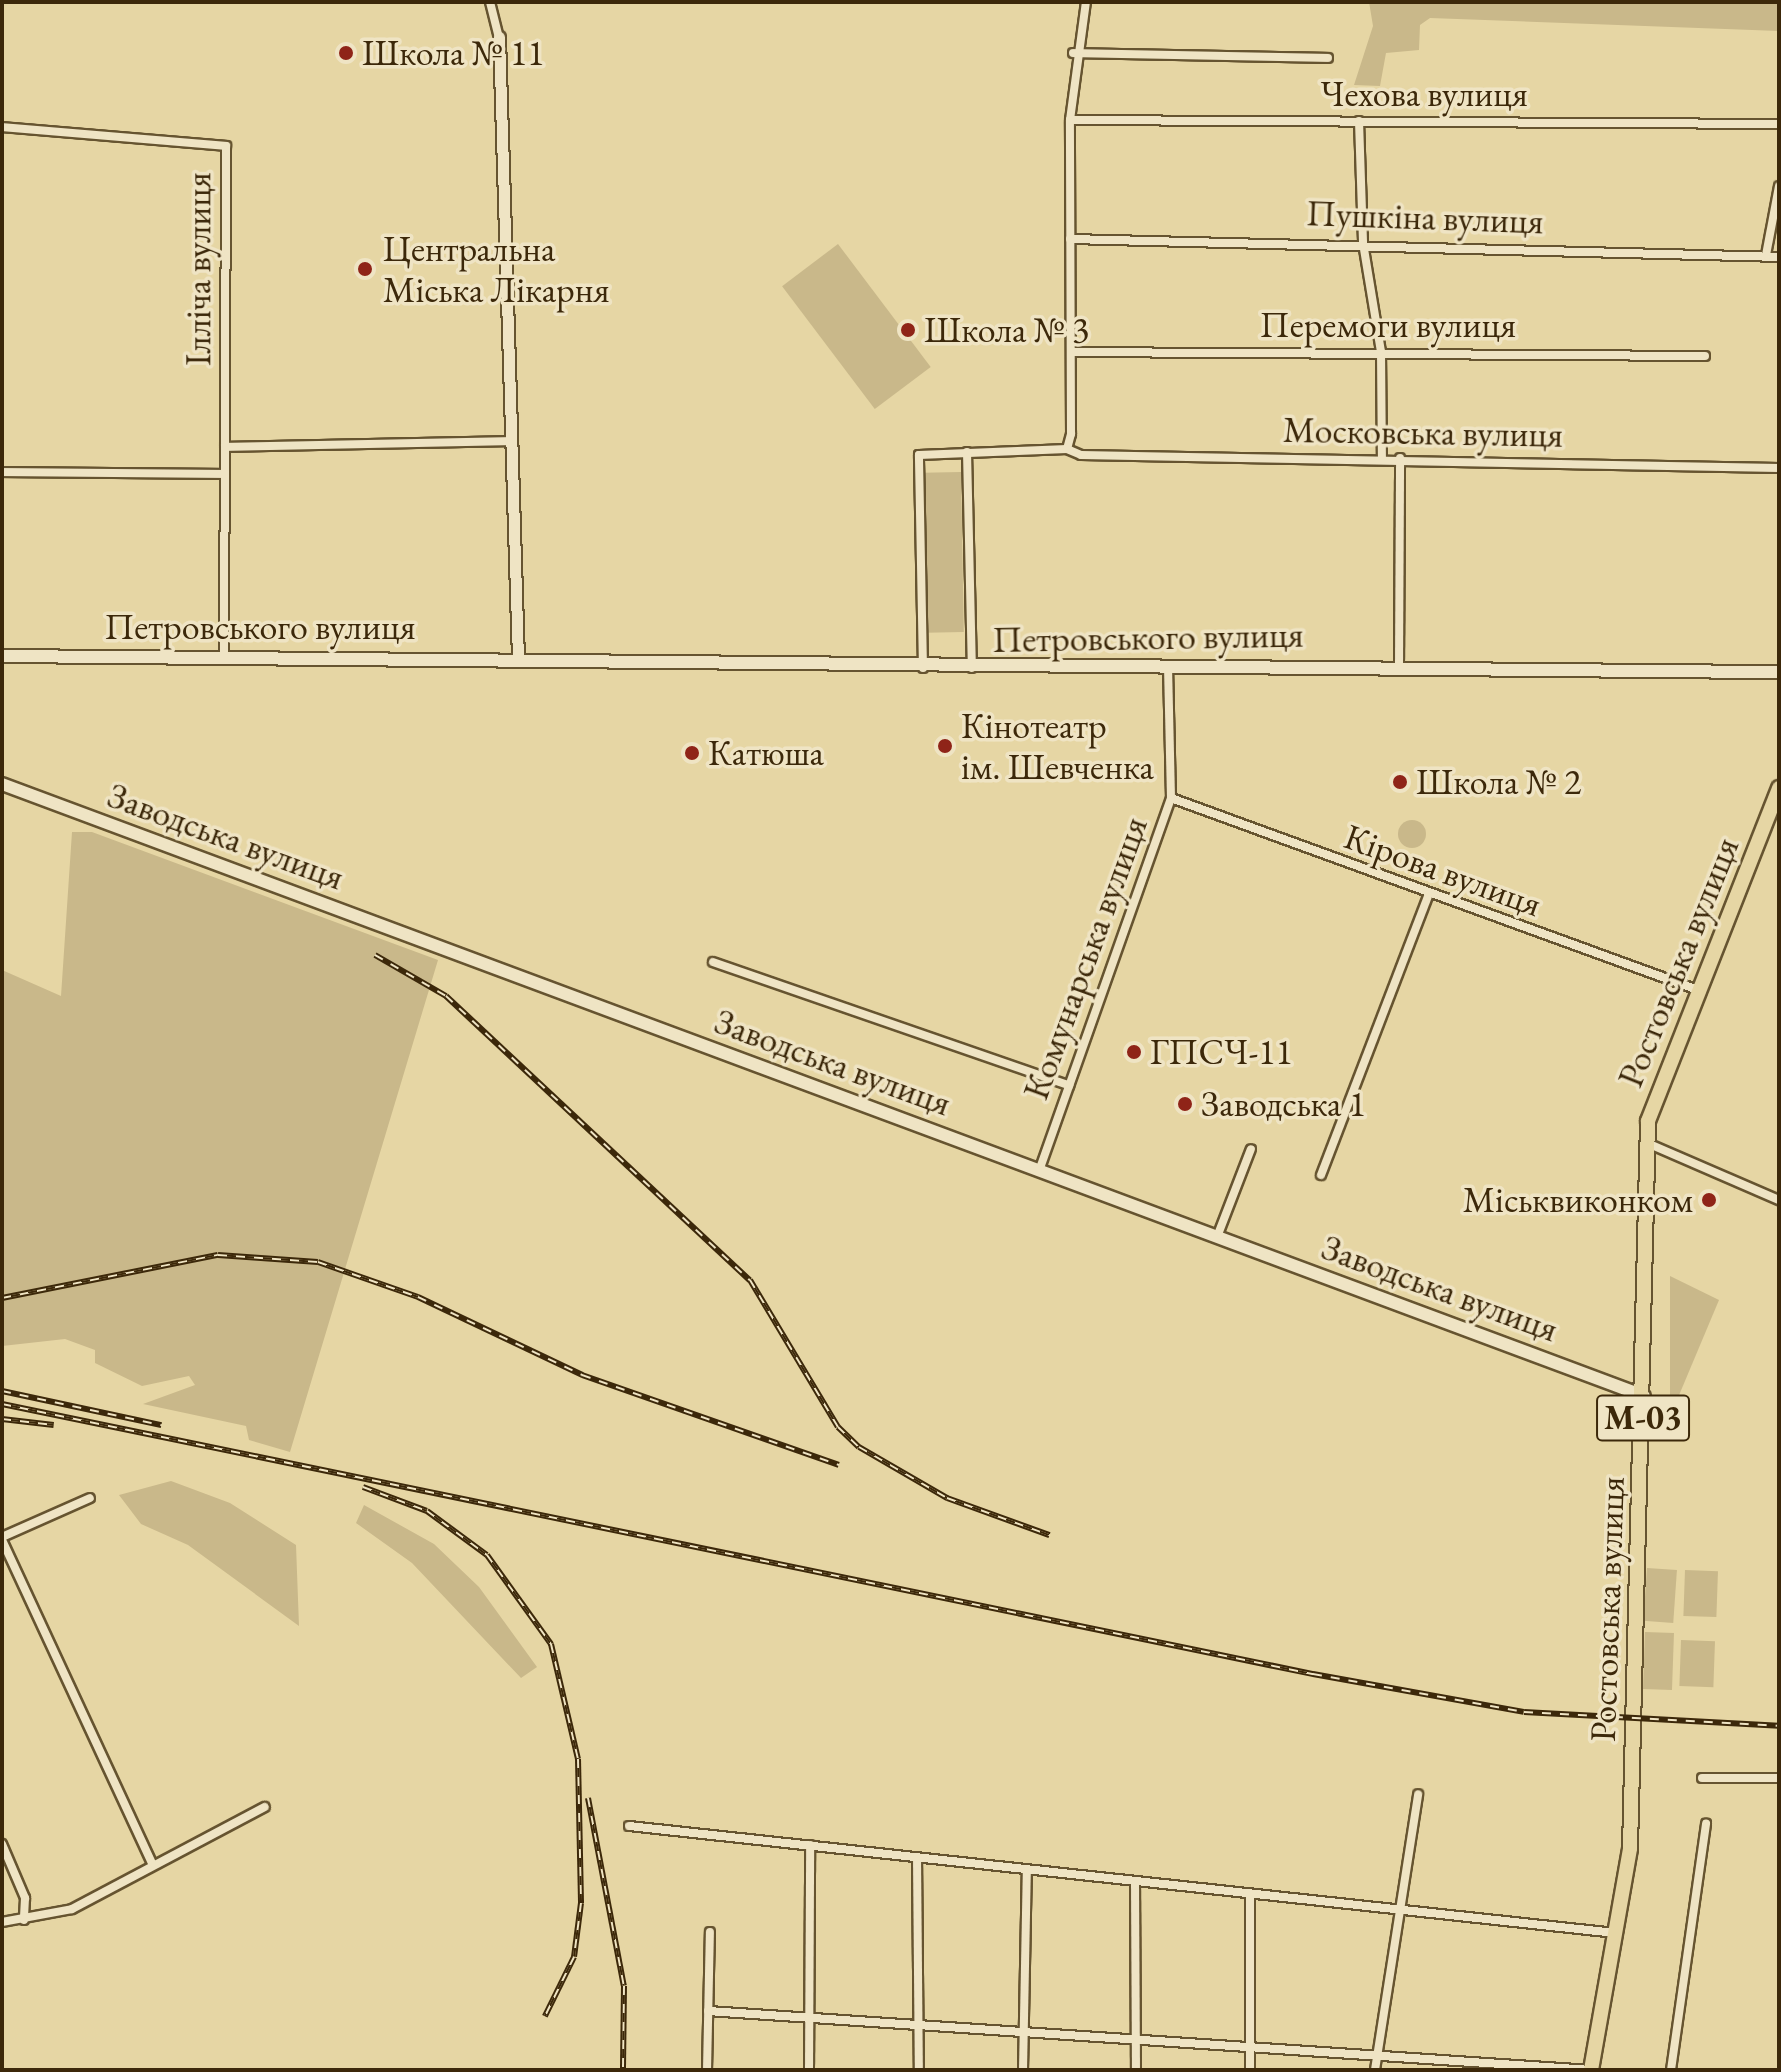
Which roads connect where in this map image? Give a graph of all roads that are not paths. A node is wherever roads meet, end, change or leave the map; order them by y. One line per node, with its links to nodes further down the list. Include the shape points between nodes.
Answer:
1 (490, 2): 3 (street)
2 (1085, 4): 4 (street)
3 (499, 37): 18 (street)
4 (1073, 53): 5 (street); 6 (street)
5 (1328, 58)
6 (1070, 120): 7 (street, Чехова вулиця); 11 (street)
7 (1359, 121): 8 (street, Чехова вулиця); 12 (street)
8 (1779, 124)
9 (2, 127): 19 (street, Ілліча вулиця, via 226,146)
10 (1779, 186): 13 (street)
11 (1070, 239): 12 (street, Пушкіна вулиця); 15 (street)
12 (1363, 243): 13 (street, Пушкіна вулиця); 16 (street)
13 (1766, 255): 14 (street, Пушкіна вулиця)
14 (1779, 257)
15 (1071, 352): 16 (street, Перемоги вулиця); 20 (street)
16 (1381, 352): 17 (street, Перемоги вулиця); 22 (street)
17 (1705, 356)
18 (511, 441): 19 (street); 29 (street)
19 (225, 447): 26 (street, Ілліча вулиця)
20 (1067, 449): 21 (street, Московська вулиця); 22 (street, Московська вулиця, via 1081,455)
21 (967, 452): 32 (street, Московська вулиця, via 919,455); 33 (street)
22 (1382, 458): 23 (street, Московська вулиця)
23 (1400, 458): 24 (street, Московська вулиця); 31 (street)
24 (1779, 468)
25 (2, 472): 26 (street)
26 (225, 474): 28 (street, Ілліча вулиця)
27 (2, 656): 28 (main road, Петровського вулиця)
28 (224, 656): 29 (main road, Петровського вулиця)
29 (518, 659): 32 (main road, Петровського вулиця)
30 (1168, 665): 31 (main road, Петровського вулиця); 33 (main road, Петровського вулиця); 37 (street, Комунарська вулиця)
31 (1399, 665): 34 (main road, Петровського вулиця)
32 (923, 669): 33 (main road, Петровського вулиця)
33 (972, 669)
34 (1779, 672)
35 (2, 784): 45 (main road, Заводська вулиця)
36 (1779, 788): 38 (highway, Ростовська вулиця / М-03)
37 (1171, 798): 39 (street, Кірова вулиця); 42 (street, Комунарська вулиця)
38 (1773, 821): 41 (highway, Ростовська вулиця / М-03)
39 (1428, 896): 41 (street, Кірова вулиця); 46 (street)
40 (713, 962): 42 (street)
41 (1698, 990): 43 (highway, Ростовська вулиця / М-03, via 1648,1121)
42 (1069, 1085): 45 (street, Комунарська вулиця)
43 (1647, 1143): 47 (street); 49 (highway, Ростовська вулиця / М-03)
44 (1251, 1149): 48 (street)
45 (1039, 1171): 48 (main road, Заводська вулиця)
46 (1321, 1175)
47 (1779, 1200)
48 (1217, 1237): 49 (main road, Заводська вулиця)
49 (1644, 1396): 69 (highway, Ростовська вулиця / М-03, via 1630,1848)
50 (90, 1498): 51 (street)
51 (2, 1538): 61 (street)
52 (1702, 1778): 53 (street)
53 (1779, 1778)
54 (1418, 1794): 65 (street)
55 (265, 1807): 61 (street)
56 (1706, 1823): 85 (street)
57 (629, 1826): 59 (street)
58 (2, 1844): 66 (street, via 25,1898)
59 (810, 1845): 60 (street); 71 (street)
60 (917, 1857): 62 (street); 72 (street)
61 (153, 1865): 66 (street, via 72,1909)
62 (1027, 1869): 63 (street); 73 (street)
63 (1135, 1882): 64 (street); 74 (street)
64 (1250, 1894): 65 (street); 75 (street)
65 (1398, 1910): 69 (street); 76 (street)
66 (24, 1920): 67 (street)
67 (2, 1922)
68 (710, 1932): 70 (street)
69 (1617, 1933): 84 (highway, Ростовська вулиця / М-03)
70 (708, 2011): 71 (street); 77 (street)
71 (808, 2021): 72 (street); 78 (street)
72 (919, 2026): 73 (street); 79 (street)
73 (1022, 2030): 74 (street); 80 (street)
74 (1136, 2037): 75 (street); 81 (street)
75 (1251, 2045): 76 (street); 82 (street)
76 (1376, 2059): 83 (street); 84 (street)
77 (707, 2070)
78 (809, 2070)
79 (919, 2070)
80 (1023, 2070)
81 (1136, 2070)
82 (1250, 2070)
83 (1375, 2070)
84 (1592, 2070)
85 (1671, 2070)

